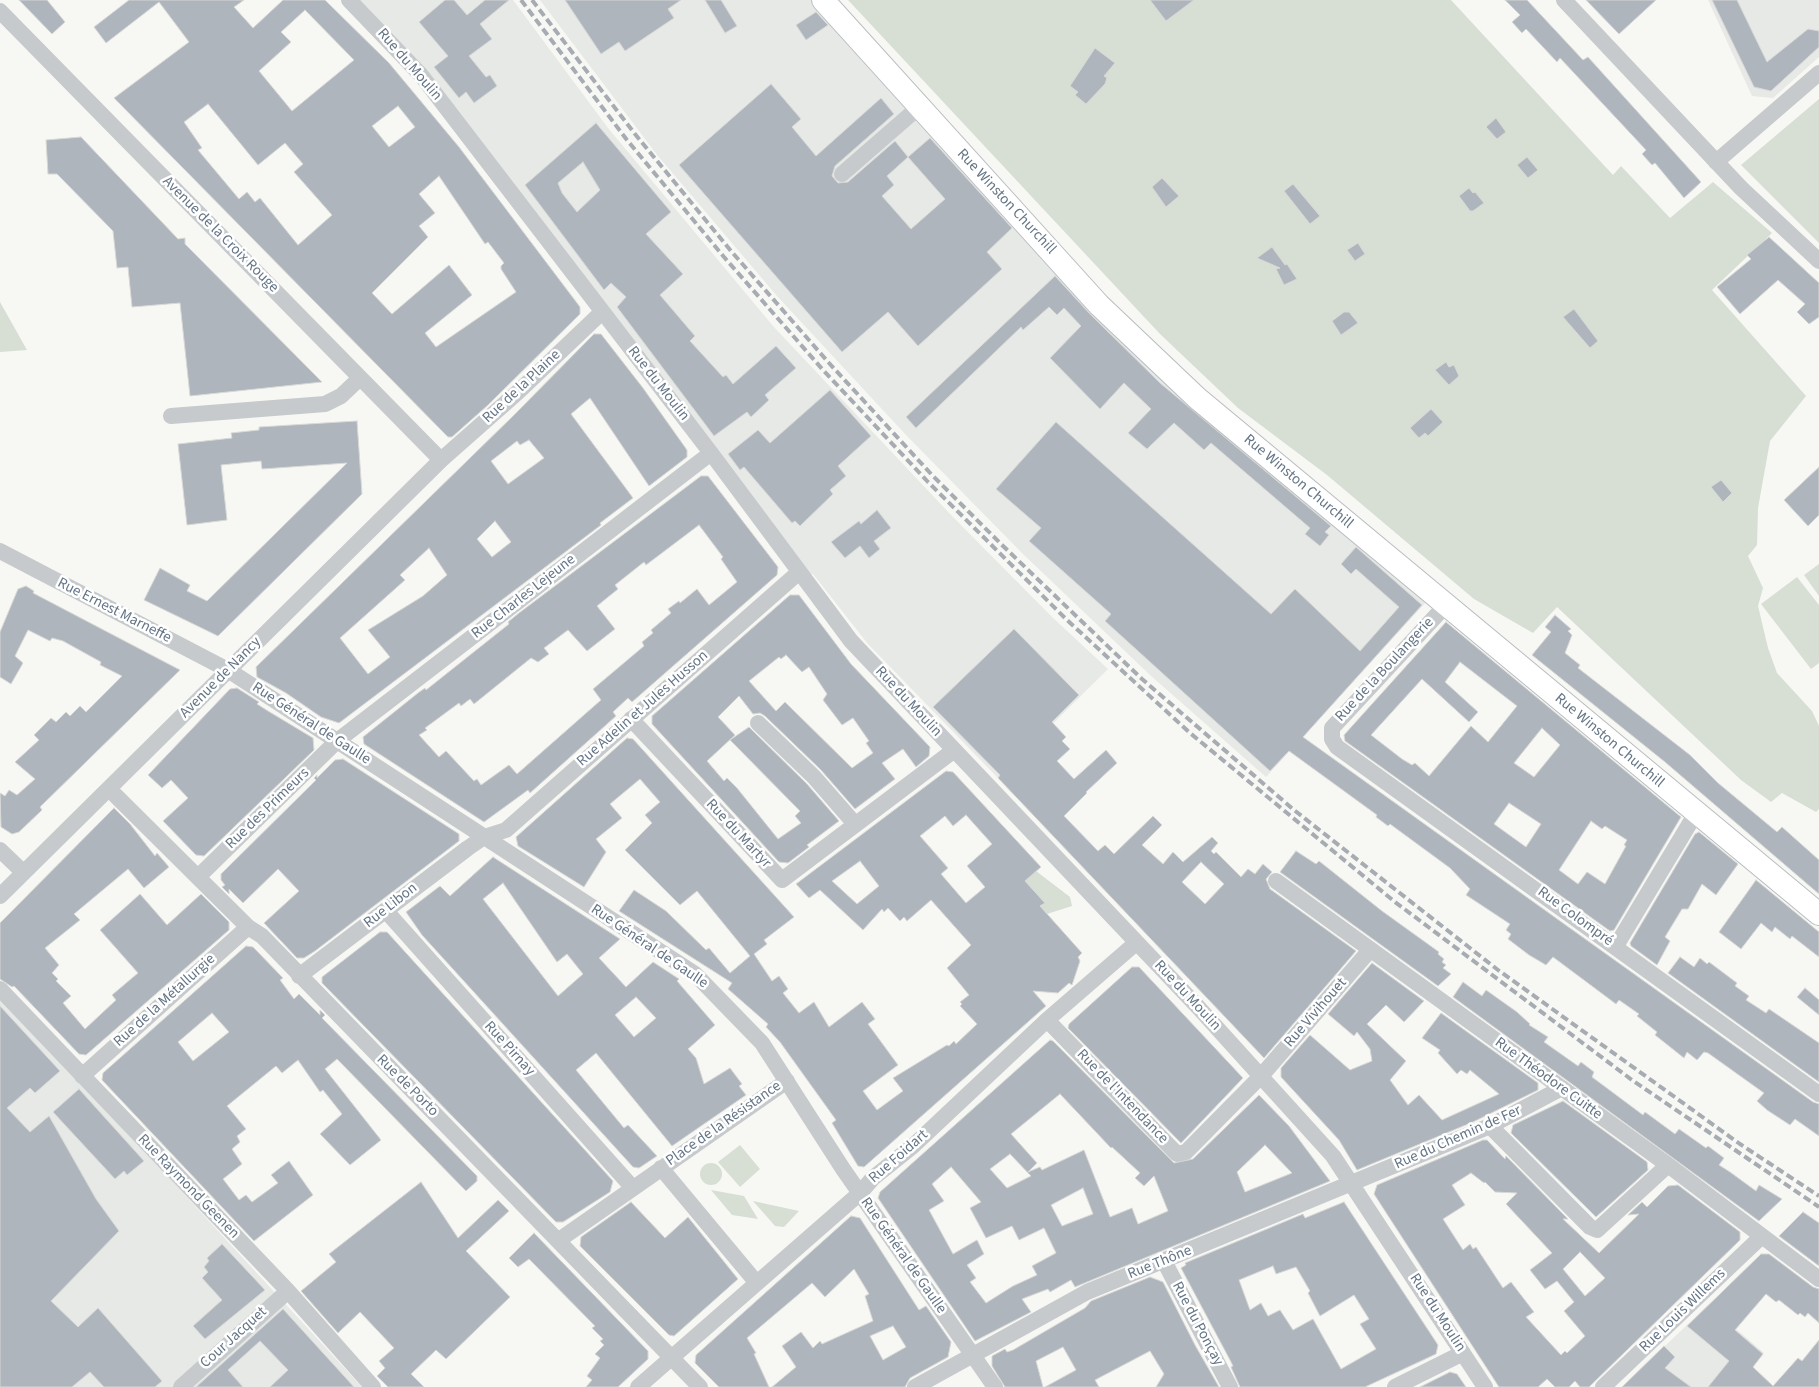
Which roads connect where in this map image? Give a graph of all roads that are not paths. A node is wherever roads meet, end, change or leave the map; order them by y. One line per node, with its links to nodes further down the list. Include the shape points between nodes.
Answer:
1 (349, 0): 10 (street, Rue du Moulin, via 421,75)
2 (823, 0): 6 (main road, Rue Winston Churchill)
3 (1564, 0): 7 (street)
4 (0, 11): 11 (street, Avenue de la Croix Rouge)
5 (1819, 73): 7 (street)
6 (919, 107): 8 (street); 17 (main road, Rue Winston Churchill, via 1099,305 1197,398)
7 (1716, 162): 9 (street)
8 (842, 174)
9 (1819, 261)
10 (602, 312): 13 (street, Rue du Moulin); 14 (street, Rue de la Plaine)
11 (360, 378): 12 (street, via 341,396 325,404); 14 (street, Avenue de la Croix Rouge)
12 (171, 416)
13 (710, 453): 16 (street, Rue du Moulin); 22 (street, Rue Charles Lejeune)
14 (440, 460): 18 (street, Avenue de Nancy)
15 (0, 552): 18 (street, Rue Ernest Marneffe)
16 (798, 573): 19 (street, Rue Adelin et Jules Husson); 23 (street, Rue du Moulin, via 850,641)
17 (1446, 604): 21 (street, Rue de la Boulangerie, via 1332,728); 25 (main road, Rue Winston Churchill)
18 (228, 670): 22 (street, Rue Général de Gaulle); 24 (street, Avenue de Nancy)
19 (631, 719): 26 (street, Rue du Martyr, via 782,880); 27 (street, Rue Adelin et Jules Husson, via 506,830)
20 (758, 723): 26 (street, via 814,777)
21 (1332, 739): 37 (street, Rue Colompré, via 1337,747)
22 (337, 741): 27 (street, Rue Général de Gaulle); 30 (street, Rue des Primeurs)
23 (953, 751): 26 (street, Rue du Martyr); 36 (street, Rue du Moulin)
24 (110, 789): 29 (street, Avenue de Nancy); 30 (street, Rue de Porto)
25 (1696, 813): 34 (main road, Rue Winston Churchill); 37 (street)
26 (855, 824)
27 (484, 837): 33 (street, Rue Libon); 44 (street, Rue Général de Gaulle, via 695,974 750,1029)
28 (0, 850): 29 (street)
29 (23, 872): 32 (street, Avenue de Nancy)
30 (199, 876): 35 (street, Rue de Porto)
31 (1276, 881): 38 (street, Rue Théodore Cuitte)
32 (0, 896)
33 (386, 911): 39 (street, Rue Libon); 51 (street, Rue Pirnay)
34 (1819, 914)
35 (248, 927): 39 (street, Rue de Porto, via 262,936); 43 (street, Rue de la Métallurgie)
36 (1136, 943): 41 (street, Rue Foidart); 42 (street, Rue du Moulin)
37 (1616, 946): 46 (street, Rue Colompré)
38 (1370, 950): 42 (street, Rue Vivihouet); 45 (street, Rue Théodore Cuitte)
39 (299, 976): 54 (street, Rue de Porto)
40 (0, 989): 43 (street, Rue Raymond Geenen)
41 (1047, 1020): 42 (street, Rue de l'Intendance, via 1177,1154 1186,1152); 52 (street, Rue Foidart)
42 (1262, 1075): 50 (street, Rue du Moulin, via 1333,1156)
43 (82, 1076): 58 (street, Rue Raymond Geenen)
44 (786, 1080): 49 (street, Place de la Résistance); 52 (street, Rue Général de Gaulle)
45 (1562, 1088): 47 (street, Rue du Chemin de Fer); 48 (street, Rue Théodore Cuitte)
46 (1819, 1094)
47 (1490, 1126): 48 (street, via 1590,1227 1597,1230); 50 (street, Rue du Chemin de Fer)
48 (1668, 1165): 53 (street, Rue Théodore Cuitte)
49 (661, 1168): 51 (street, Place de la Résistance); 57 (street, Place de la Résistance)
50 (1353, 1185): 55 (street, Rue Thône); 59 (street, Rue du Moulin)
51 (632, 1187): 54 (street, Place de la Résistance)
52 (860, 1193): 57 (street, Rue Foidart); 60 (street, Rue Général de Gaulle)
53 (1762, 1236): 56 (street, Rue Théodore Cuitte); 71 (street, Rue Louis Willems)
54 (559, 1240): 61 (street, Rue de Porto)
55 (1164, 1261): 60 (street, Rue Thône, via 1087,1292); 68 (street, Rue du Ponçay)
56 (1819, 1279)
57 (756, 1282): 61 (street, Rue Foidart)
58 (288, 1291): 62 (street, Cour Jacquet); 63 (street, Rue Raymond Geenen)
59 (1463, 1353): 69 (street); 70 (street, Rue du Moulin)
60 (973, 1355): 66 (street, Rue Thône); 67 (street, Rue Général de Gaulle)
61 (671, 1357): 64 (street, Rue Foidart); 65 (street, Rue de Porto)
62 (182, 1387)
63 (374, 1387)
64 (638, 1387)
65 (700, 1387)
66 (915, 1387)
67 (996, 1387)
68 (1230, 1387)
69 (1395, 1387)
70 (1486, 1387)
71 (1603, 1387)

